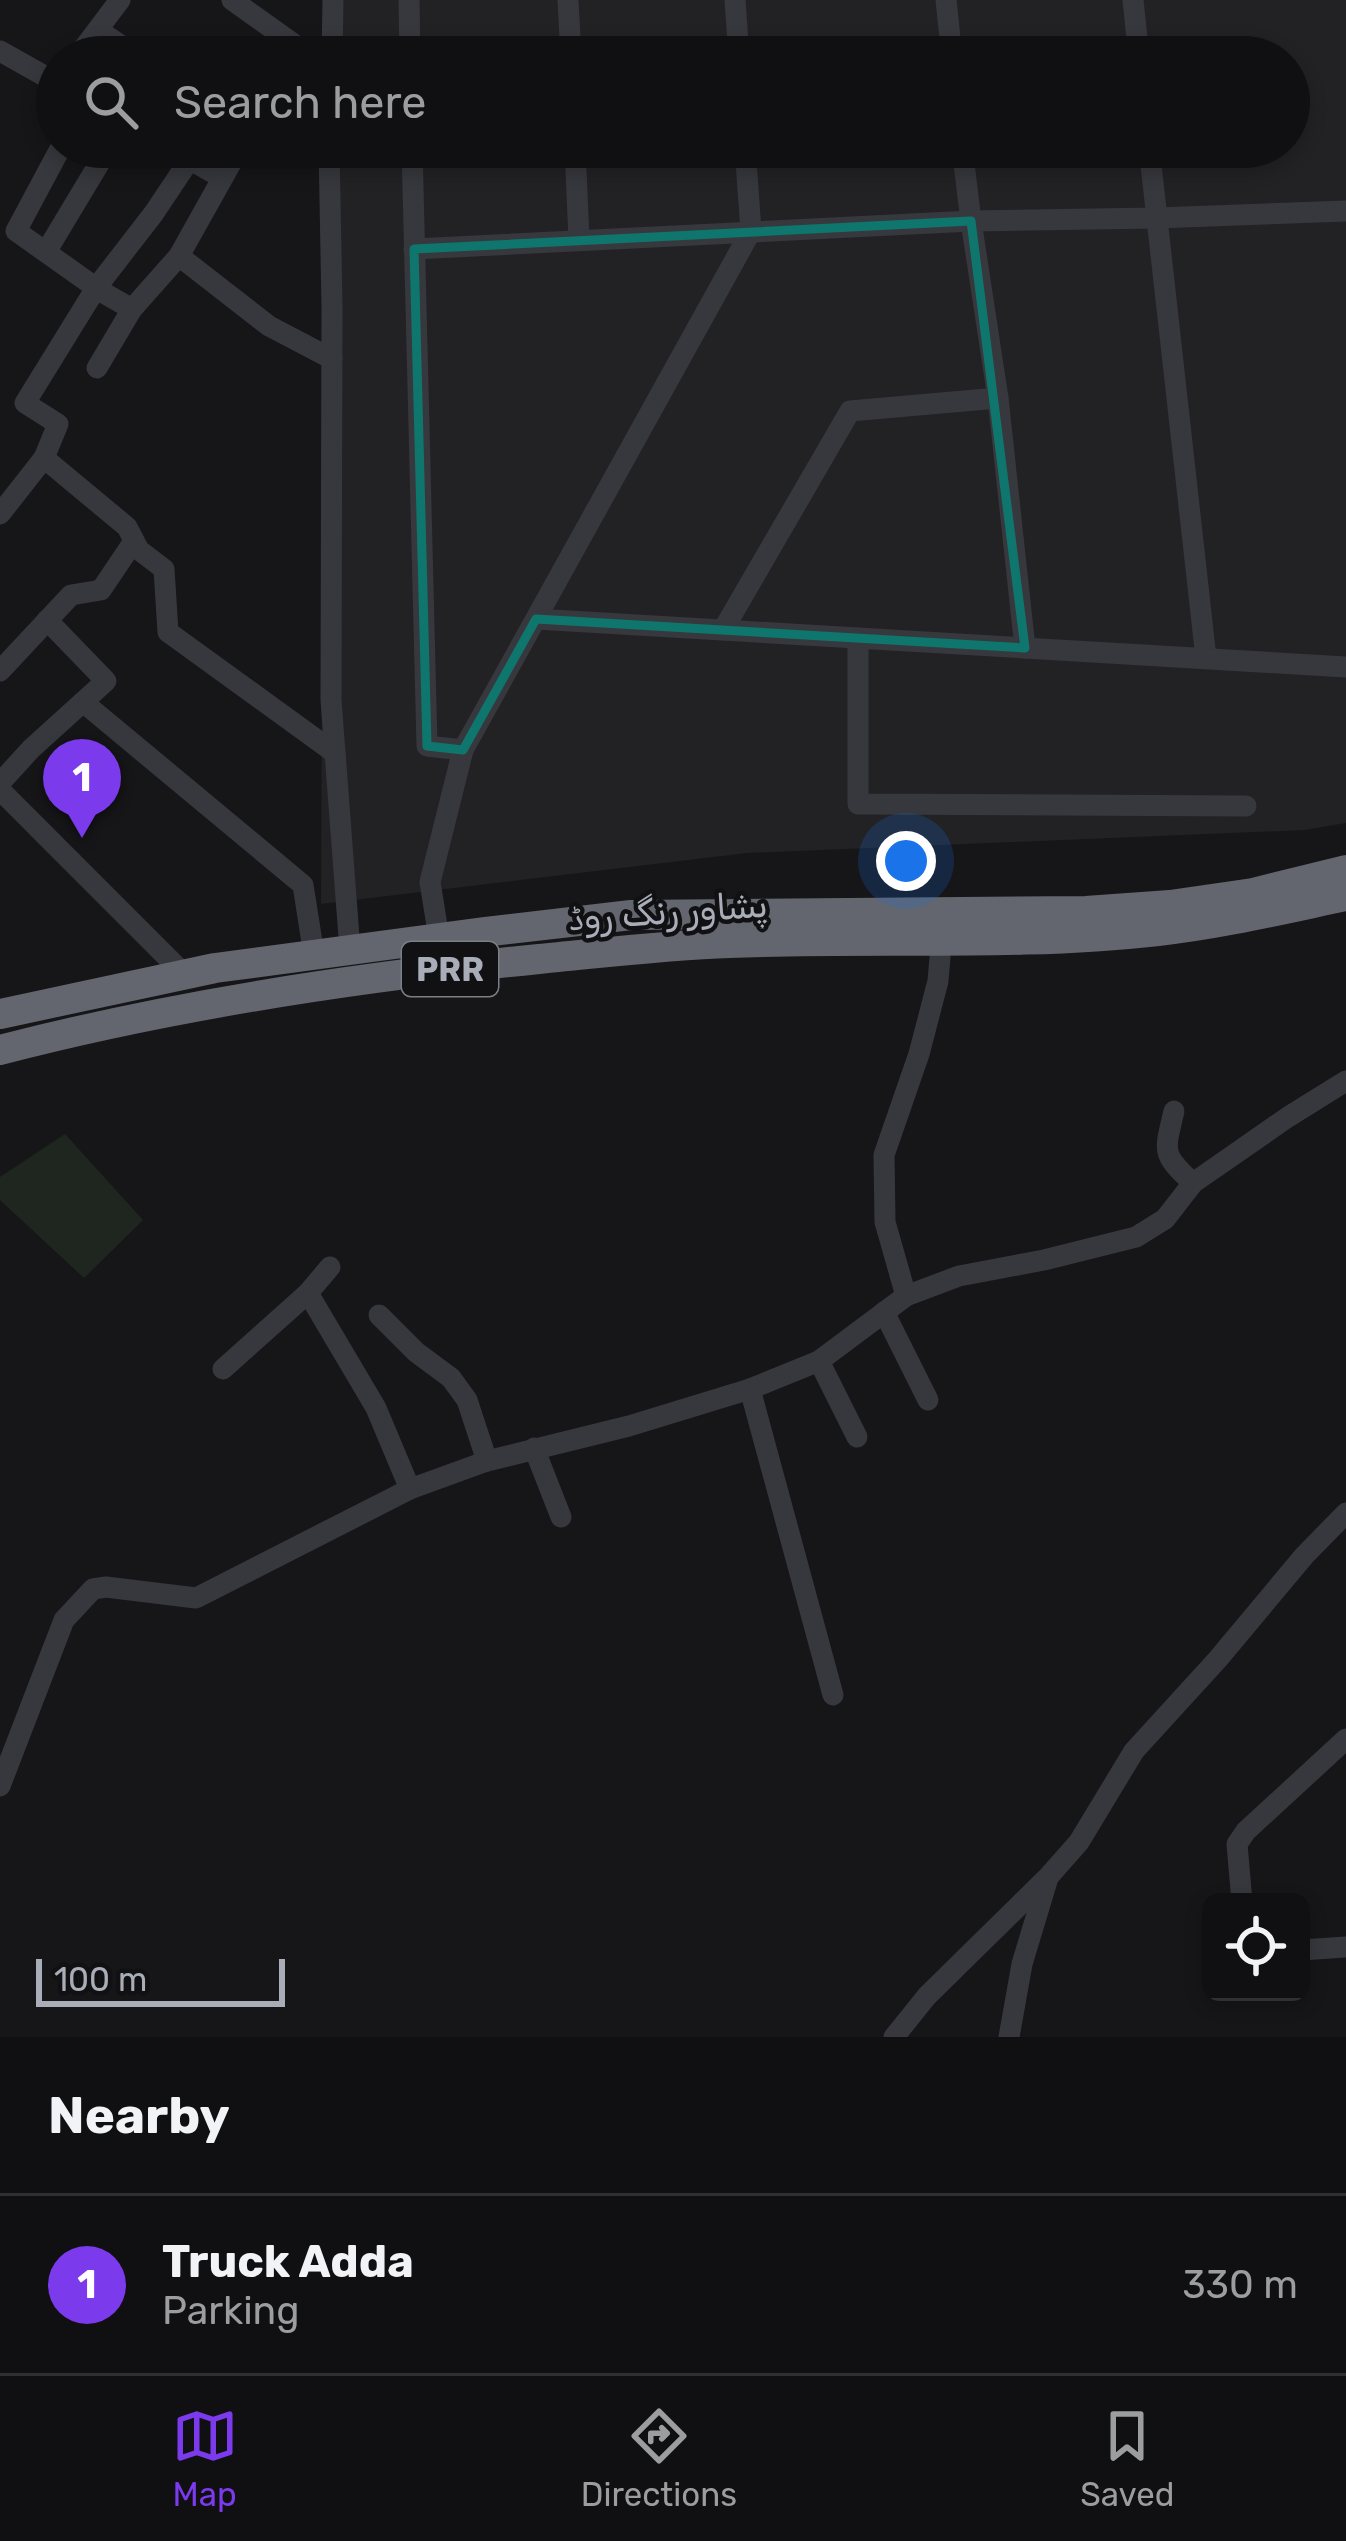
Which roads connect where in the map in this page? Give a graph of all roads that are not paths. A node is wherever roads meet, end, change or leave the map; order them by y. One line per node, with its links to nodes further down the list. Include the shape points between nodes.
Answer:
1 (120, 0): 9 (street)
2 (232, 0): 12 (street)
3 (333, 0): 13 (street)
4 (410, 0): 14 (street)
5 (568, 0): 15 (street)
6 (736, 0): 16 (street)
7 (946, 0): 17 (street)
8 (1133, 0): 18 (street)
9 (98, 29): 10 (street); 11 (street)
10 (92, 36)
11 (108, 36)
12 (283, 36)
13 (332, 36)
14 (410, 36)
15 (570, 36)
16 (738, 36)
17 (950, 36)
18 (1137, 36)
19 (0, 51): 20 (street)
20 (36, 71)
21 (50, 168): 39 (street, via 16,231)
22 (96, 168): 39 (street)
23 (185, 168): 41 (street)
24 (211, 168): 32 (street)
25 (228, 168): 32 (street)
26 (329, 168): 43 (street)
27 (412, 168): 38 (street)
28 (576, 168): 37 (street)
29 (746, 168): 36 (street)
30 (964, 168): 35 (street)
31 (1151, 168): 34 (street)
32 (222, 178): 40 (street)
33 (1346, 211): 34 (street)
34 (1156, 218): 35 (street); 54 (street)
35 (970, 221): 36 (street); 45 (street)
36 (751, 231): 37 (street); 49 (street)
37 (579, 240): 38 (street)
38 (414, 249): 58 (street, via 427,746)
39 (46, 252): 41 (street)
40 (179, 256): 42 (street); 43 (street, via 269,326)
41 (97, 288): 42 (street); 46 (street, via 25,403 58,424)
42 (132, 309): 44 (street)
43 (332, 358): 59 (street)
44 (97, 368)
45 (998, 398): 51 (street, via 850,411); 53 (street)
46 (44, 458): 47 (street); 48 (street)
47 (0, 514)
48 (134, 541): 50 (street, via 101,590 71,595); 59 (street, via 164,569 168,632)
49 (536, 619): 51 (street); 58 (street)
50 (47, 620): 56 (street); 57 (street, via 106,681)
51 (723, 630): 52 (street)
52 (858, 638): 53 (street); 61 (street, via 858,804)
53 (1025, 648): 54 (street)
54 (1206, 658): 55 (street)
55 (1346, 667)
56 (0, 671)
57 (83, 702): 60 (street); 70 (street, via 303,884)
58 (463, 750): 68 (street, via 430,882)
59 (335, 753): 69 (street)
60 (0, 787): 72 (street)
61 (1246, 806)
62 (1346, 852): 67 (highway, via 1234,878 937,901)
63 (1346, 870): 66 (highway, پشاور رنگ روڈ / PRR)
64 (1346, 896): 66 (highway, پشاور رنگ روڈ / PRR, via 1155,932)
65 (1346, 914): 71 (highway, via 1164,948)
66 (1084, 923): 67 (highway, پشاور رنگ روڈ / PRR)
67 (903, 928): 68 (highway, پشاور رنگ روڈ / PRR, via 631,915); 71 (highway); 74 (highway, پشاور رنگ روڈ / PRR, via 308,986)
68 (439, 938): 69 (highway, پشاور رنگ روڈ / PRR)
69 (350, 950): 70 (highway, پشاور رنگ روڈ / PRR)
70 (314, 955): 72 (highway, پشاور رنگ روڈ / PRR)
71 (940, 957): 80 (street, via 919,1054 884,1155 884,1222)
72 (184, 974): 73 (highway, پشاور رنگ روڈ / PRR)
73 (0, 1014)
74 (0, 1050)
75 (1346, 1081): 77 (street)
76 (1174, 1111): 77 (street, via 1167,1154)
77 (1193, 1183): 80 (street, via 1165,1219 1136,1238 959,1276)
78 (330, 1267): 79 (street)
79 (308, 1293): 84 (street); 90 (street, via 376,1408)
80 (906, 1296): 81 (street)
81 (884, 1312): 83 (street); 86 (street)
82 (379, 1315): 89 (street, via 451,1378)
83 (819, 1361): 85 (street); 87 (street)
84 (223, 1369)
85 (750, 1389): 88 (street); 93 (street)
86 (928, 1400)
87 (857, 1437)
88 (534, 1448): 89 (street); 92 (street)
89 (487, 1461): 90 (street)
90 (410, 1490): 95 (street, via 196,1598 93,1589 64,1620)
91 (1346, 1513): 96 (street, via 1134,1751)
92 (561, 1517)
93 (833, 1695)
94 (1346, 1739): 97 (street, via 1237,1844)
95 (0, 1786)
96 (1049, 1876): 100 (street); 101 (street)
97 (1241, 1893)
98 (1346, 1947): 99 (street)
99 (1310, 1949)
100 (893, 2037)
101 (1009, 2037)

